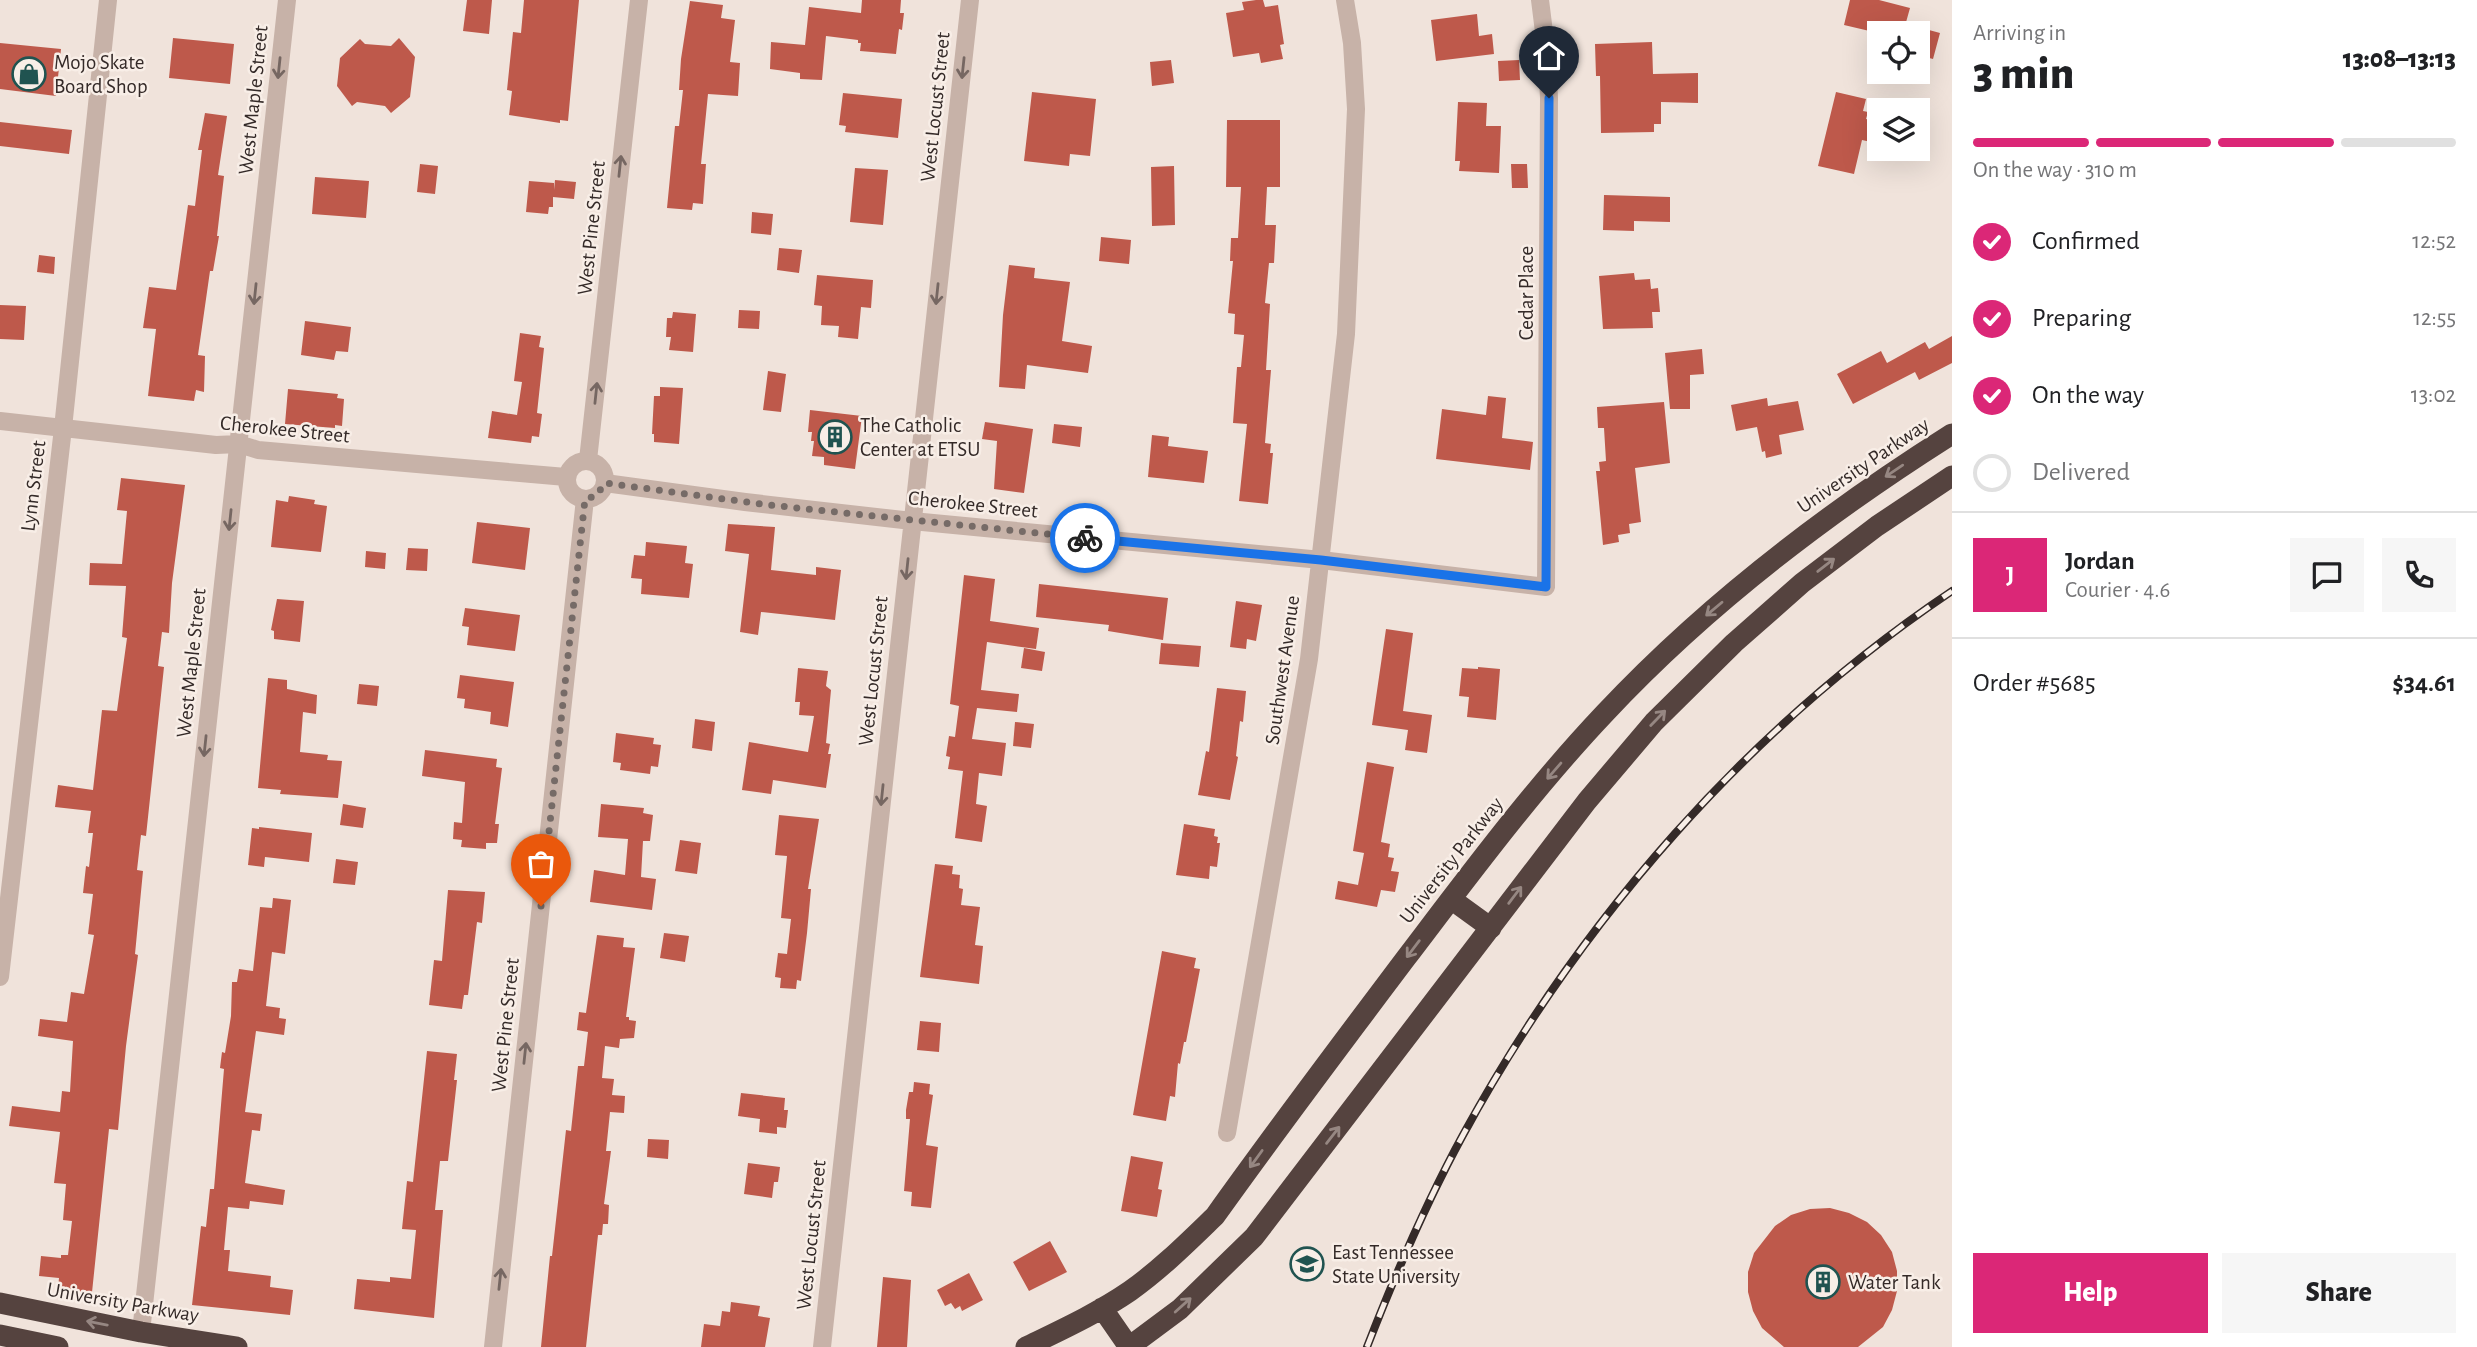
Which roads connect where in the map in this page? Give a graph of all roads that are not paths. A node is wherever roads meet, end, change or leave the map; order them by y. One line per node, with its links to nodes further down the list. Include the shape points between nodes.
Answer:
1 (108, 0): 8 (street, Lynn Street)
2 (287, 0): 10 (street, West Maple Street, one-way to 10)
3 (639, 0): 11 (street, West Pine Street, one-way to 3)
4 (970, 0): 16 (street, West Locust Street, one-way to 16)
5 (1345, 0): 17 (street, Southwest Avenue, via 1356,108 1346,334)
6 (1540, 0): 18 (street, Cedar Place, via 1550,122)
7 (0, 421): 8 (street, Cherokee Street)
8 (63, 428): 10 (street, Cherokee Street); 21 (street, Lynn Street)
9 (1952, 435): 19 (highway, University Parkway, one-way to 19, via 1798,539 1696,624 1605,712)
10 (239, 444): 13 (street, Cherokee Street, via 258,450); 25 (street, West Maple Street, one-way to 25)
11 (588, 460): 13 (street, via 576,463); 14 (street, via 603,471)
12 (1952, 476): 20 (highway, one-way to 12, via 1587,801 1654,722 1734,643 1802,583)
13 (566, 477): 15 (street, via 573,495)
14 (605, 483): 15 (street, via 596,496); 16 (street, Cherokee Street)
15 (585, 499): 29 (street, West Pine Street, one-way to 15)
16 (912, 521): 17 (street, Cherokee Street); 30 (street, West Locust Street, one-way to 30)
17 (1321, 560): 18 (street, Cherokee Street); 22 (street, Southwest Avenue, via 1309,659)
18 (1546, 587)
19 (1451, 899): 20 (highway); 24 (highway, University Parkway, one-way to 24, via 1215,1216 1153,1273)
20 (1491, 928): 32 (highway, one-way to 20, via 1180,1309 1254,1237)
21 (0, 977)
22 (1227, 1133)
23 (0, 1304): 25 (highway, University Parkway, one-way to 23)
24 (1102, 1308): 31 (highway, University Parkway); 32 (highway)
25 (141, 1332): 28 (highway, University Parkway)
26 (0, 1335): 27 (highway)
27 (58, 1347)
28 (237, 1347)
29 (493, 1347)
30 (822, 1347)
31 (1026, 1347)
32 (1129, 1347)

